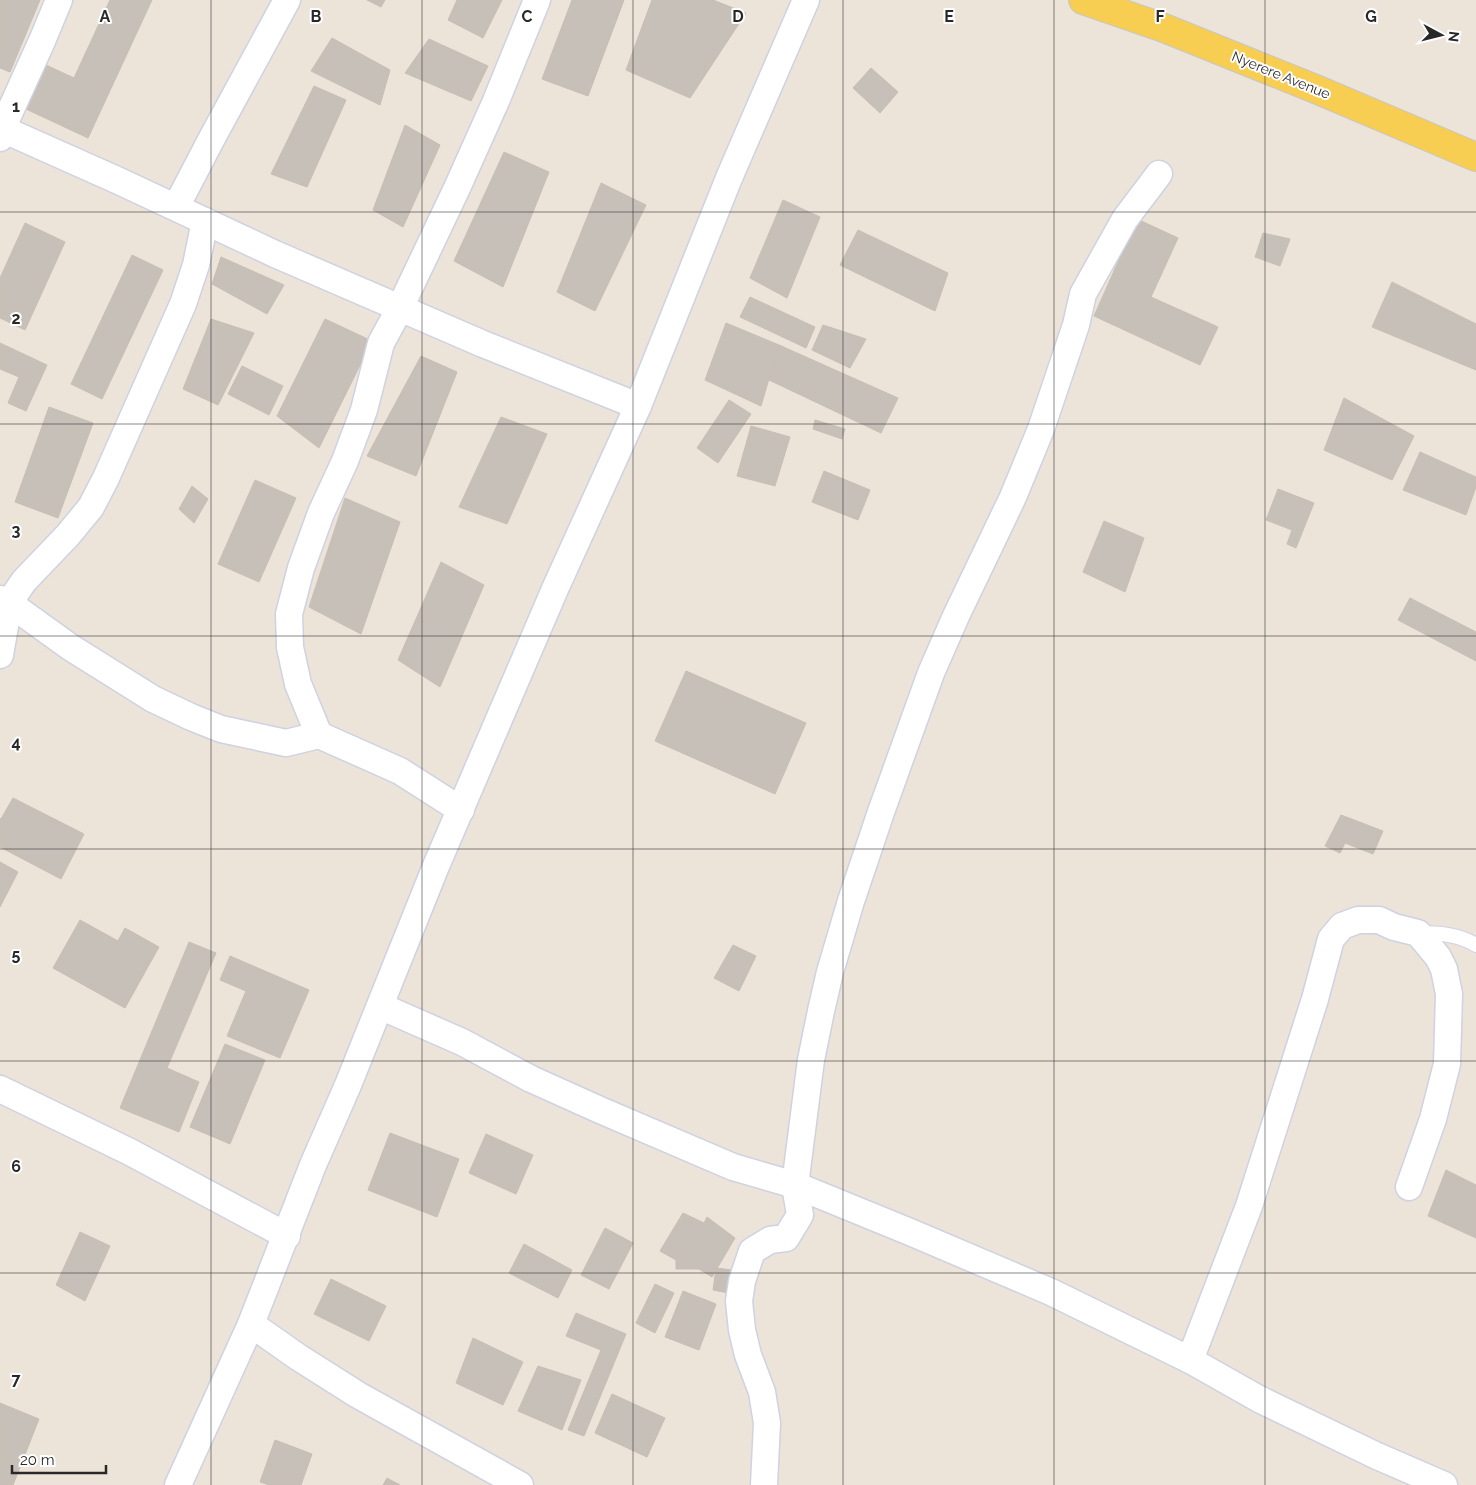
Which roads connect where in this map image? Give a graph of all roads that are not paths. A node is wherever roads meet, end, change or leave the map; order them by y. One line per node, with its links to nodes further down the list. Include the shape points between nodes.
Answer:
1 (59, 0): 6 (street)
2 (287, 0): 9 (street)
3 (537, 0): 11 (street, via 458,188)
4 (806, 0): 12 (street, via 729,178)
5 (1084, 0): 7 (main road, Nyerere Avenue, via 1164,28)
6 (1, 132): 9 (street)
7 (1476, 157)
8 (1159, 174): 21 (street, via 1125,219 1084,294 1041,430 931,673 881,812 830,972 811,1060)
9 (176, 207): 10 (street)
10 (205, 221): 11 (street); 13 (street, via 196,265 182,304 91,507)
11 (400, 308): 12 (street); 15 (street, via 380,343 364,410 321,513 289,614 290,647 298,684)
12 (638, 406): 16 (street, via 555,589)
13 (4, 601): 14 (street); 15 (street, via 70,647 191,717 221,729 286,743)
14 (0, 655)
15 (319, 735): 16 (street, via 400,772)
16 (462, 810): 19 (street)
17 (1418, 933): 18 (lane, via 1452,936); 22 (street, via 1444,969 1449,994 1449,1028 1447,1064 1433,1119); 25 (street, via 1379,920 1358,920 1342,926 1331,939 1316,999 1255,1188)
18 (1476, 945)
19 (380, 1006): 21 (street, via 462,1042 531,1079 732,1167); 23 (street, via 313,1165)
20 (0, 1088): 23 (street, via 130,1152)
21 (795, 1185): 25 (street, via 1051,1292); 28 (street, via 800,1215 786,1238 770,1240 752,1251 739,1301 742,1330 762,1392 767,1423)
22 (1408, 1187)
23 (287, 1236): 24 (street)
24 (251, 1324): 26 (street); 27 (street, via 358,1395)
25 (1190, 1360): 29 (street, via 1259,1399)
26 (178, 1485)
27 (520, 1485)
28 (764, 1485)
29 (1444, 1485)

